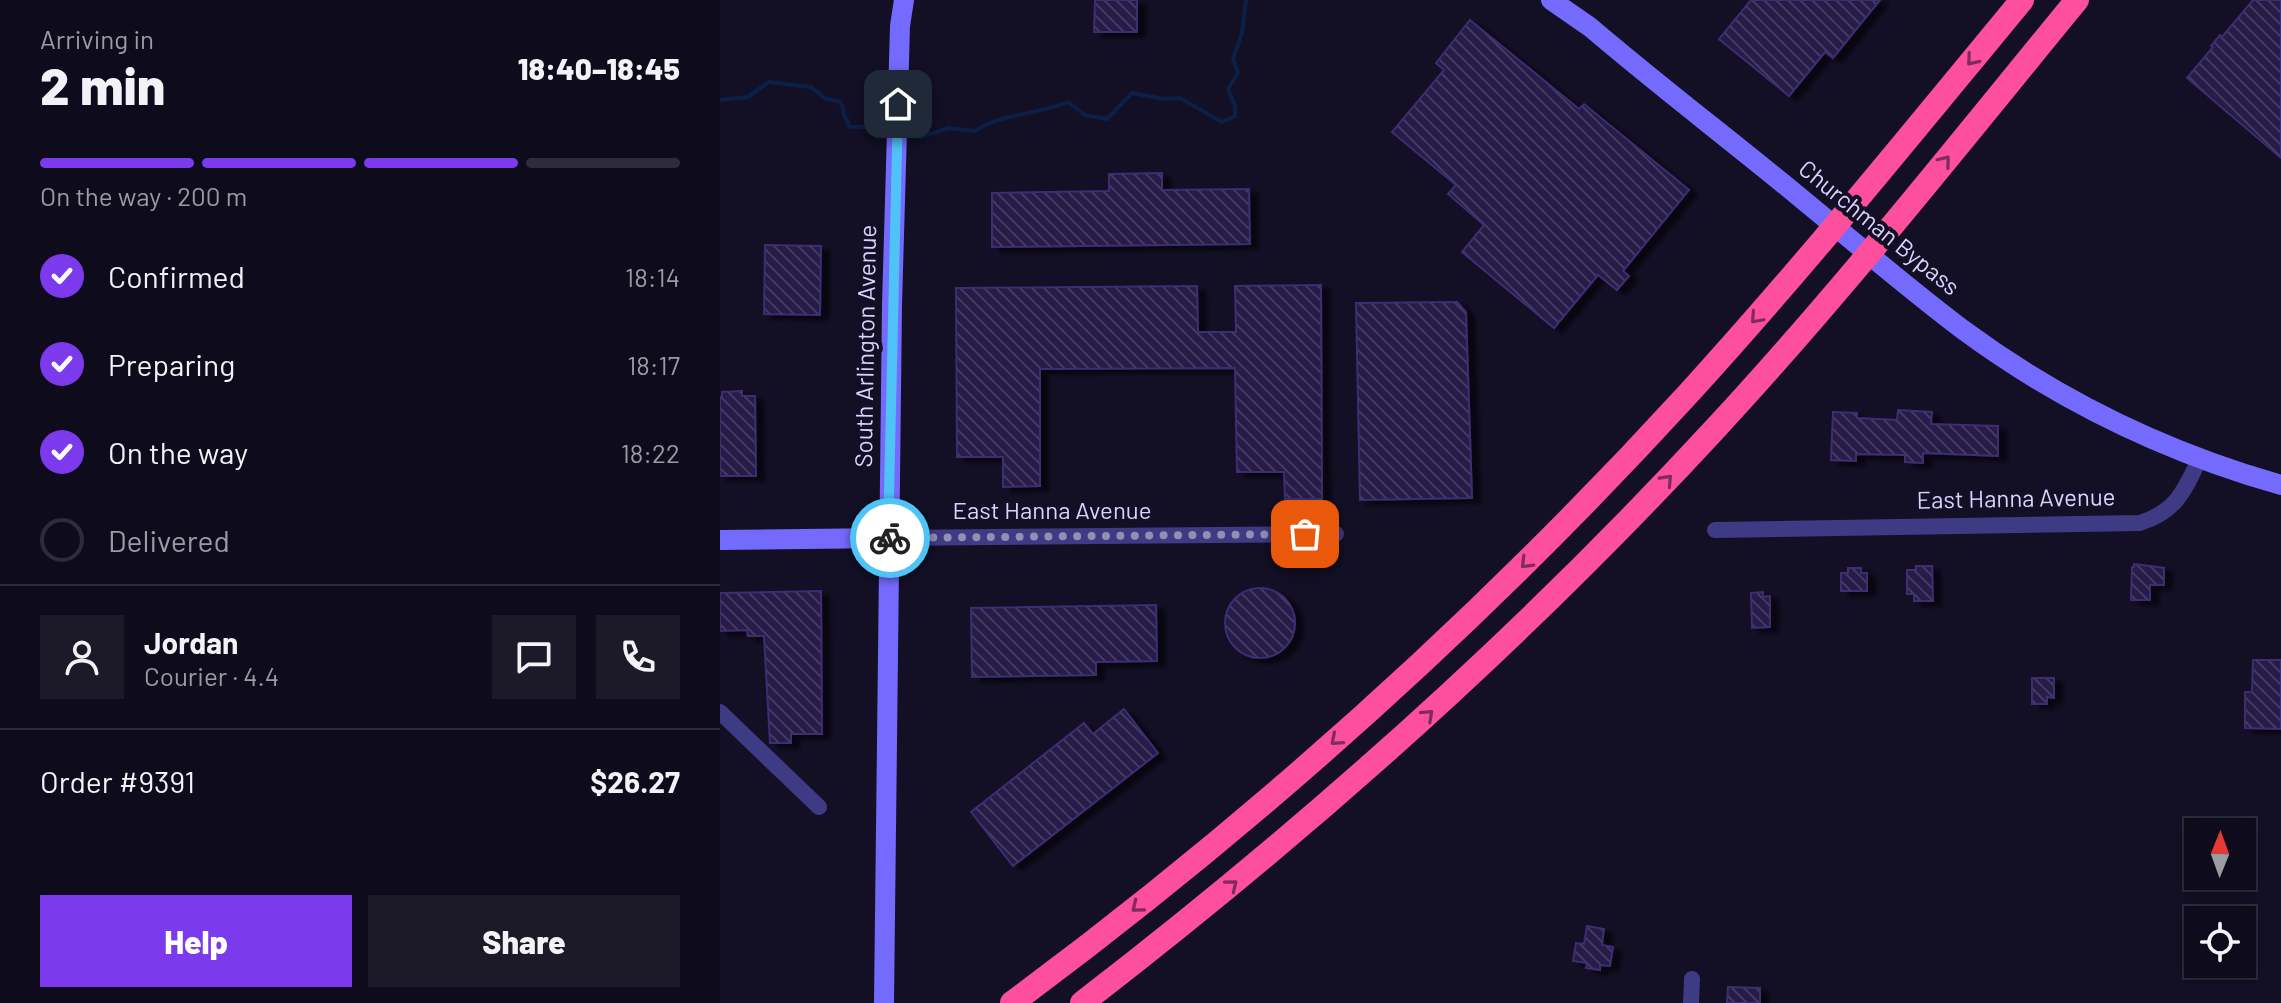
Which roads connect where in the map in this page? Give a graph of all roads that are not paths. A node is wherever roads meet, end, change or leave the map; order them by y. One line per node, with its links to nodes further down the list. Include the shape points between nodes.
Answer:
1 (898, 0): 6 (street, South Arlington Avenue)
2 (904, 0): 6 (street, South Arlington Avenue)
3 (1551, 0): 7 (street, Churchman Bypass, via 1963,329 2083,406)
4 (2022, 0): 17 (highway, one-way to 17, via 1808,260 1581,507 1451,636 1315,758 1181,873)
5 (2077, 0): 18 (highway, one-way to 5, via 1277,848 1481,666 1660,487 1840,287)
6 (900, 26): 11 (street, South Arlington Avenue)
7 (2200, 458): 8 (street); 9 (street, East Hanna Avenue, via 2171,508 2140,523)
8 (2281, 485)
9 (1715, 530)
10 (1336, 534): 11 (street, East Hanna Avenue)
11 (888, 538): 12 (street, East Hanna Avenue); 16 (street, South Arlington Avenue)
12 (720, 540)
13 (720, 712): 14 (street)
14 (819, 807)
15 (1692, 979): 19 (street)
16 (884, 1003)
17 (1012, 1003)
18 (1082, 1003)
19 (1691, 1003)

